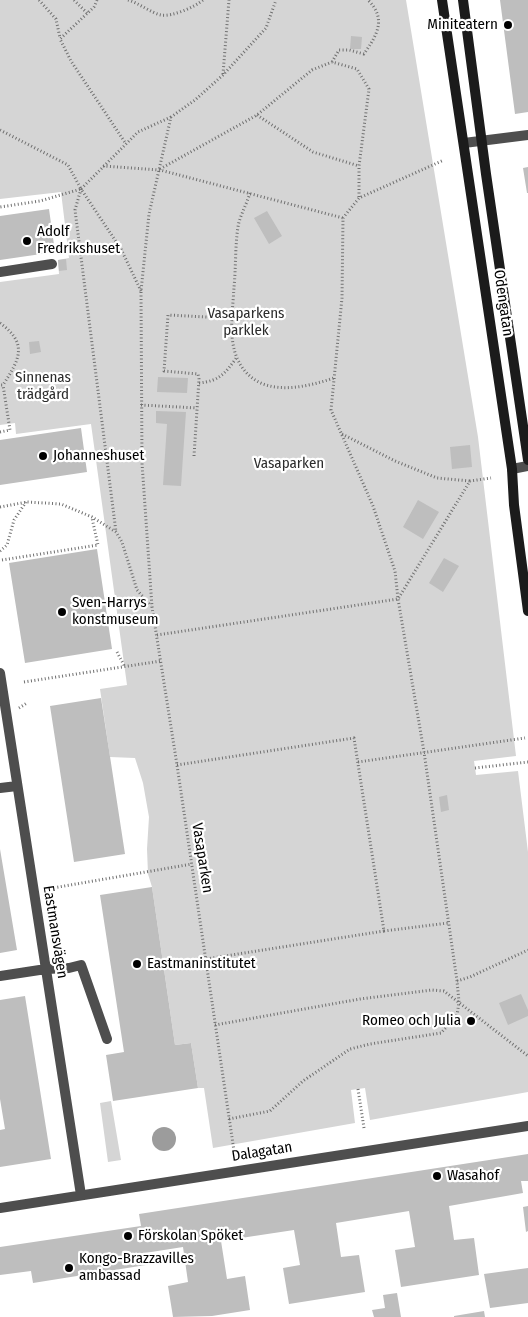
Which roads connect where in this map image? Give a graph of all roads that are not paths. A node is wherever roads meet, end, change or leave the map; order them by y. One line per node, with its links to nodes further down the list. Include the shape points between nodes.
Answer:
1 (442, 0): 5 (main road, Odengatan)
2 (463, 0): 4 (main road, Odengatan)
3 (528, 134): 4 (street)
4 (482, 140): 5 (street); 8 (main road, Odengatan)
5 (464, 143): 10 (main road, Odengatan)
6 (52, 264): 7 (street)
7 (0, 272)
8 (528, 460)
9 (528, 466): 10 (street)
10 (512, 468): 11 (main road, Odengatan)
11 (528, 611)
12 (0, 673): 13 (street, Eastmansvägen)
13 (18, 786): 14 (street); 15 (street, Eastmansvägen)
14 (0, 788)
15 (46, 969): 16 (street); 17 (street, via 81,965); 19 (street, Eastmansvägen)
16 (0, 976)
17 (107, 1039)
18 (528, 1126): 19 (street, Dalagatan)
19 (81, 1195): 20 (street, Dalagatan)
20 (0, 1208)

